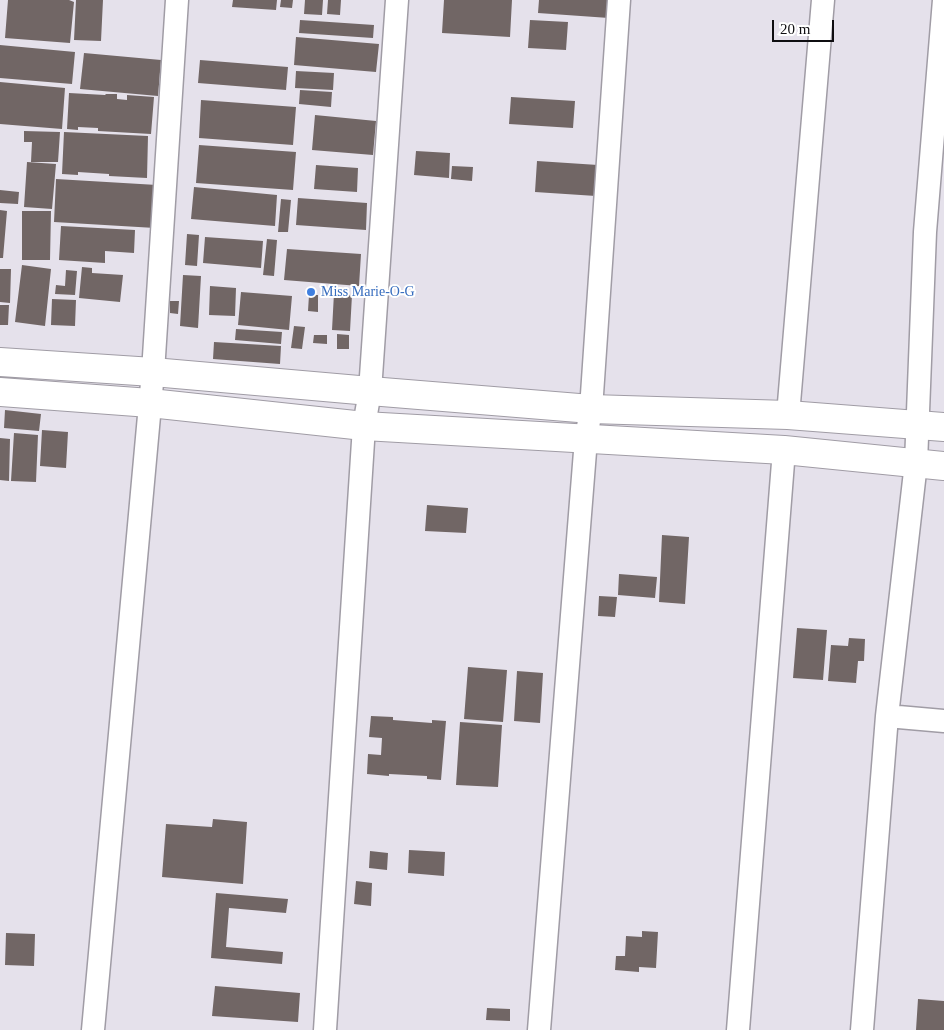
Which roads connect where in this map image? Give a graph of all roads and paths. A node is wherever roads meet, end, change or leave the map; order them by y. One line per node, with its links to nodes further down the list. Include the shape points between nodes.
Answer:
1 (177, 0): 8 (street)
2 (396, 0): 9 (street)
3 (619, 0): 12 (street)
4 (823, 0): 13 (street)
5 (944, 0): 6 (street)
6 (934, 232): 14 (street)
7 (0, 362): 8 (main road)
8 (153, 372): 9 (main road); 11 (street)
9 (370, 391): 12 (main road); 15 (street)
10 (0, 392): 11 (main road)
11 (150, 402): 15 (main road); 23 (street)
12 (590, 409): 13 (main road); 17 (street)
13 (788, 415): 14 (main road)
14 (917, 425): 16 (main road); 19 (street)
15 (364, 426): 17 (main road); 24 (street)
16 (944, 427)
17 (586, 439): 18 (main road); 25 (street)
18 (784, 450): 19 (main road); 26 (street)
19 (916, 463): 20 (main road); 21 (street)
20 (944, 466)
21 (887, 716): 22 (street); 27 (street)
22 (944, 721)
23 (93, 1030)
24 (325, 1030)
25 (538, 1030)
26 (738, 1030)
27 (862, 1030)

